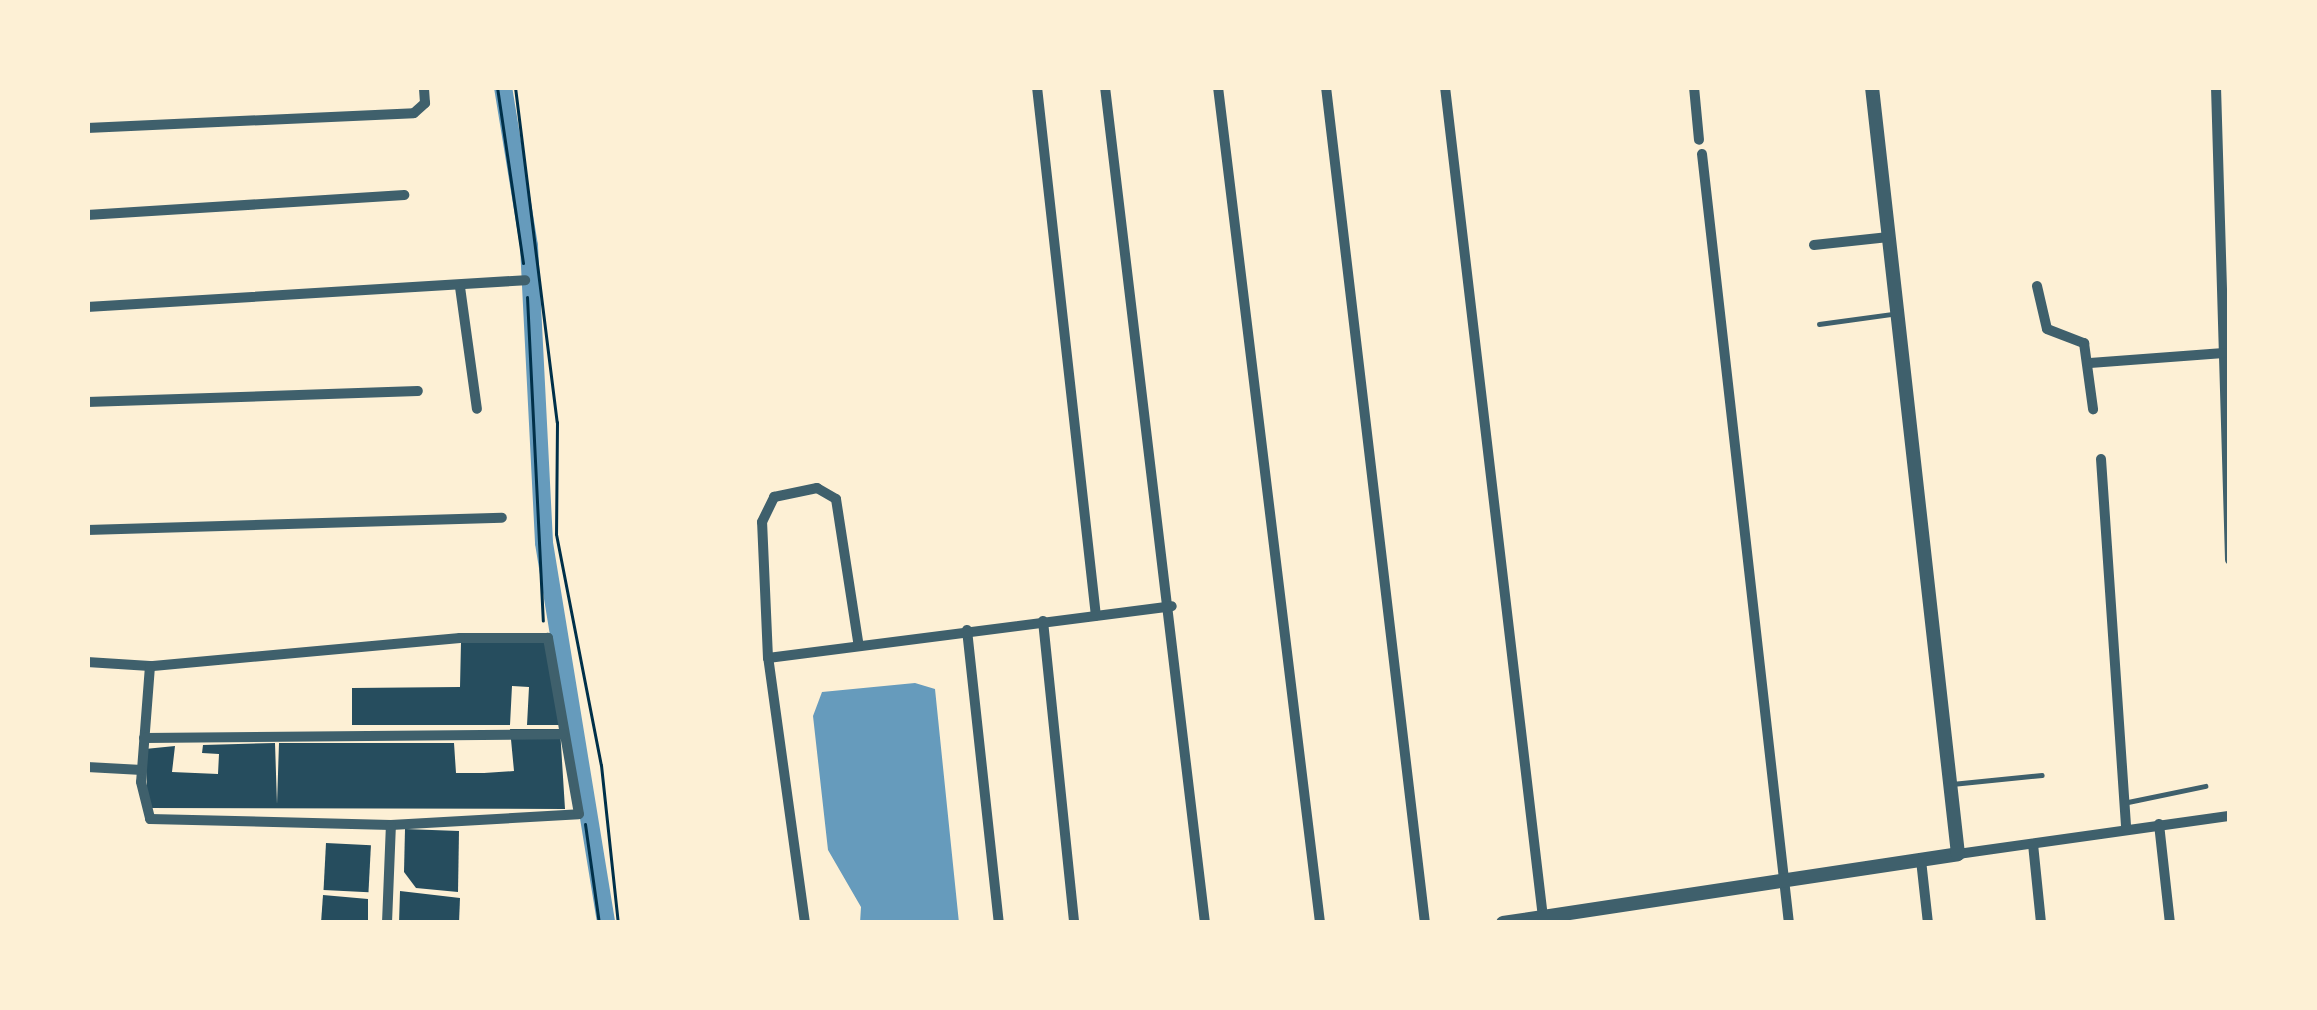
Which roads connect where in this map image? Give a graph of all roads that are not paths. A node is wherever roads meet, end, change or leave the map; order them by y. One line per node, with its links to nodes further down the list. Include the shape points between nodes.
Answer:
1 (424, 87): 10 (street, via 425,103 414,113)
2 (1037, 87): 34 (street)
3 (1105, 87): 33 (street)
4 (1218, 87): 63 (street)
5 (1326, 87): 64 (street)
6 (1445, 87): 57 (street)
7 (1694, 87): 11 (street)
8 (1872, 87): 15 (street)
9 (2216, 87): 23 (street)
10 (87, 128)
11 (1699, 140)
12 (1702, 154): 56 (street)
13 (404, 195): 14 (street)
14 (87, 215)
15 (1889, 237): 16 (street); 21 (street)
16 (1814, 245)
17 (525, 280): 19 (street)
18 (2037, 286): 24 (street, via 2042,323 2054,335 2078,338)
19 (460, 287): 20 (street); 27 (street)
20 (87, 308)
21 (1898, 313): 22 (lane); 46 (street)
22 (1820, 324)
23 (2224, 352): 24 (street); 32 (street)
24 (2090, 363): 28 (street)
25 (418, 391): 26 (street)
26 (87, 402)
27 (477, 409)
28 (2093, 409)
29 (2101, 459): 48 (street)
30 (502, 518): 31 (street)
31 (87, 530)
32 (2230, 560)
33 (1172, 606): 34 (street); 62 (street)
34 (1096, 616): 35 (street)
35 (1043, 621): 36 (street); 61 (street)
36 (968, 630): 37 (street); 60 (street)
37 (858, 640): 38 (street); 38 (street, via 836,499 817,488 774,497 762,522)
38 (768, 658): 59 (street)
39 (87, 662): 40 (street)
40 (150, 666): 41 (street, via 544,637 552,641); 42 (street)
41 (563, 734): 42 (street); 51 (street, via 582,817)
42 (144, 738): 44 (street)
43 (87, 767): 44 (street)
44 (142, 770): 51 (street, via 141,804 151,819)
45 (2042, 775): 46 (lane)
46 (1950, 785): 54 (street)
47 (2205, 786): 48 (lane)
48 (2125, 803): 52 (street)
49 (2230, 817): 50 (street)
50 (2159, 824): 52 (street); 69 (street)
51 (391, 825): 58 (street)
52 (2126, 829): 53 (street)
53 (2032, 844): 54 (street); 68 (street)
54 (1958, 854): 55 (street)
55 (1921, 860): 56 (street); 67 (street)
56 (1784, 880): 57 (street); 66 (street)
57 (1543, 918): 65 (street)
58 (387, 923)
59 (805, 923)
60 (999, 923)
61 (1074, 923)
62 (1205, 923)
63 (1320, 923)
64 (1425, 923)
65 (1503, 923)
66 (1790, 923)
67 (1928, 923)
68 (2042, 923)
69 (2170, 923)

